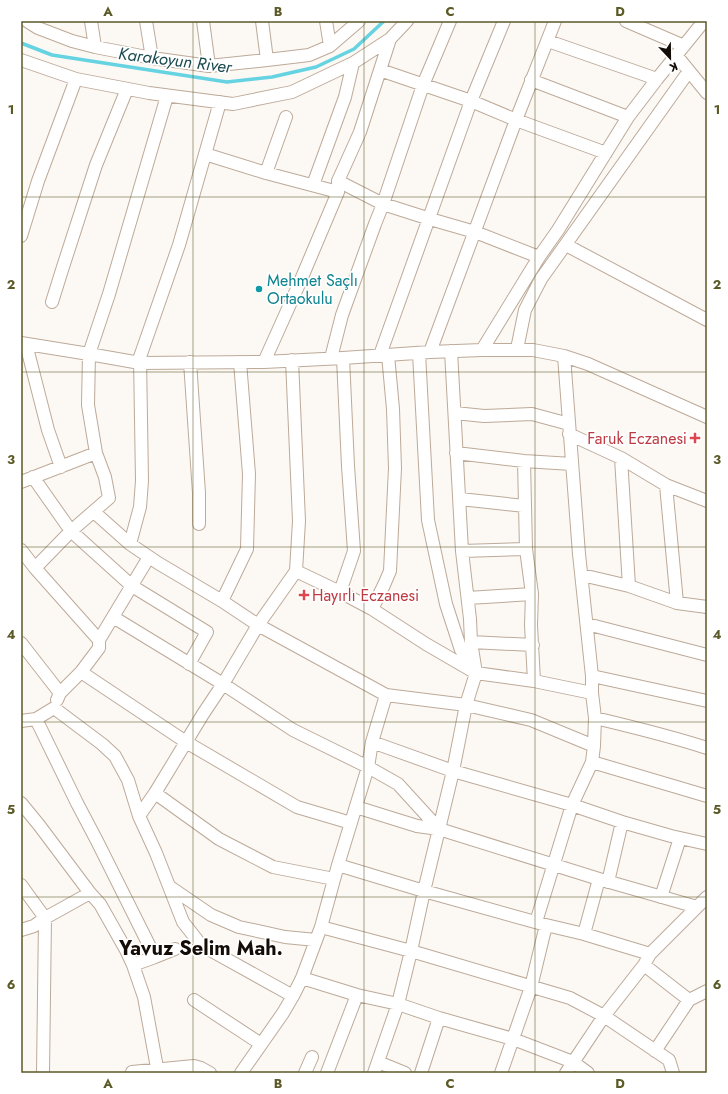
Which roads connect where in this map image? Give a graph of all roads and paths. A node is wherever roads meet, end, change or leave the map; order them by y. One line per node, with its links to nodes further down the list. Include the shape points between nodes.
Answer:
1 (27, 21): 14 (street)
2 (91, 21): 18 (street)
3 (146, 21): 20 (street)
4 (203, 21): 24 (street)
5 (262, 21): 21 (street)
6 (326, 21): 17 (street)
7 (359, 21): 17 (street)
8 (407, 21): 15 (street)
9 (450, 21): 30 (street)
10 (504, 21): 34 (street)
11 (555, 21): 16 (street)
12 (626, 21): 19 (street)
13 (704, 21): 19 (street)
14 (37, 25): 18 (street, via 72,41)
15 (390, 39): 23 (street); 25 (street)
16 (548, 41): 28 (street); 29 (street)
17 (330, 46): 21 (street, via 309,55)
18 (95, 47): 20 (street)
19 (680, 51): 26 (street); 28 (street)
20 (152, 58): 24 (street)
21 (267, 60): 24 (street)
22 (21, 62): 27 (street)
23 (353, 63): 35 (street, via 292,92 233,104); 42 (street, via 345,97)
24 (209, 66)
25 (380, 70): 30 (street); 43 (street, via 360,132)
26 (689, 71): 32 (street); 48 (street)
27 (76, 79): 31 (street); 47 (street, via 38,181)
28 (657, 79): 37 (street)
29 (531, 80): 37 (street); 38 (street)
30 (424, 85): 34 (street); 44 (street)
31 (127, 89): 33 (street); 50 (street, via 96,165)
32 (707, 93)
33 (167, 96): 35 (street); 57 (street)
34 (471, 101): 38 (street); 45 (street)
35 (220, 102): 40 (street)
36 (286, 117): 41 (street)
37 (628, 117): 39 (street)
38 (516, 120): 39 (street); 46 (street)
39 (606, 153): 49 (street)
40 (205, 154): 41 (street); 65 (street, via 179,245)
41 (266, 173): 42 (street)
42 (313, 185): 43 (street)
43 (338, 186): 44 (street); 64 (street, via 300,282)
44 (383, 204): 45 (street); 60 (street, via 342,315)
45 (430, 219): 46 (street); 58 (street)
46 (475, 232): 49 (street); 56 (street)
47 (21, 236)
48 (566, 245): 51 (street); 53 (street, via 541,279 525,310)
49 (539, 257): 54 (street)
50 (52, 302)
51 (707, 320)
52 (23, 344): 57 (street); 74 (street)
53 (517, 349): 54 (street); 59 (street)
54 (482, 350): 55 (street)
55 (451, 351): 56 (street); 66 (street)
56 (424, 352): 58 (street); 110 (street, via 428,520 446,604 461,650)
57 (89, 354): 65 (street); 69 (street, via 88,405)
58 (384, 355): 60 (street); 99 (street, via 393,408 395,468 390,571)
59 (564, 356): 67 (street, via 588,364); 68 (street)
60 (337, 358): 61 (street); 93 (street, via 354,551)
61 (292, 360): 64 (street); 89 (street, via 299,521)
62 (190, 362): 63 (street); 65 (street); 81 (street)
63 (240, 362): 64 (street); 96 (street, via 249,474 248,549)
64 (264, 362)
65 (140, 363): 83 (street, via 142,481 140,506)
66 (455, 413): 68 (street, via 484,416 532,414); 70 (street)
67 (707, 417)
68 (569, 429): 71 (street); 73 (street)
69 (96, 453): 74 (street); 80 (street, via 109,498)
70 (456, 453): 72 (street); 77 (street)
71 (621, 458): 76 (street); 92 (street)
72 (524, 461): 73 (street); 79 (street)
73 (572, 464): 90 (street)
74 (61, 467): 75 (street)
75 (25, 478): 82 (street)
76 (666, 485): 78 (street); 97 (street)
77 (460, 499): 79 (street); 86 (street)
78 (707, 501)
79 (525, 506): 84 (street)
80 (94, 512): 82 (street); 83 (street)
81 (199, 524)
82 (71, 531): 88 (street); 91 (street)
83 (130, 544): 87 (street)
84 (526, 549): 86 (street); 94 (street)
85 (21, 550): 88 (street)
86 (462, 551): 95 (street)
87 (149, 557): 91 (street); 96 (street)
88 (36, 568): 103 (street)
89 (296, 571): 93 (street); 102 (street)
90 (582, 576): 92 (street); 101 (street)
91 (132, 586): 100 (street); 108 (street, via 207,632)
92 (629, 586): 97 (street)
93 (340, 592): 99 (street)
94 (532, 594): 95 (street); 106 (street)
95 (468, 598): 104 (street)
96 (222, 601): 102 (street)
97 (677, 603): 98 (street)
98 (707, 607)
99 (372, 609): 110 (street)
100 (113, 617): 103 (street); 108 (street)
101 (587, 624): 107 (street); 111 (street)
102 (258, 625): 113 (street); 116 (street)
103 (99, 640): 109 (street, via 99,648)
104 (471, 642): 106 (street); 110 (street)
105 (21, 643): 114 (street)
106 (532, 645): 112 (street)
107 (707, 655)
108 (189, 664): 113 (street)
109 (81, 672): 114 (street); 123 (street)
110 (476, 673): 112 (street); 118 (street)
111 (592, 676): 115 (street); 117 (street)
112 (534, 681): 115 (street)
113 (223, 684): 123 (street); 128 (street, via 293,730)
114 (60, 693): 119 (street)
115 (592, 693): 120 (street)
116 (386, 695): 118 (street); 124 (street)
117 (707, 701)
118 (466, 705): 125 (street, via 531,720); 129 (street)
119 (54, 708): 121 (street); 135 (street, via 115,756 128,780)
120 (595, 718): 125 (street); 126 (street)
121 (36, 719): 122 (street); 160 (street)
122 (21, 721)
123 (186, 742): 130 (street); 137 (street, via 297,807)
124 (372, 742): 128 (street); 129 (street)
125 (594, 746): 127 (street)
126 (707, 748)
127 (592, 762): 131 (street); 133 (street)
128 (368, 767): 134 (street); 138 (street, via 398,784)
129 (453, 771): 133 (street); 138 (street)
130 (155, 793): 135 (street); 143 (street, via 220,839 273,867)
131 (707, 796)
132 (21, 803): 148 (street)
133 (572, 805): 136 (street); 141 (street)
134 (356, 807): 137 (street); 138 (street, via 417,826)
135 (139, 816): 146 (street)
136 (622, 822): 139 (street); 144 (street)
137 (351, 823): 142 (street)
138 (439, 829): 141 (street); 147 (street)
139 (680, 838): 140 (street); 149 (street)
140 (707, 844)
141 (554, 864): 144 (street); 153 (street)
142 (338, 866): 143 (street); 147 (street)
143 (334, 880): 154 (street)
144 (604, 881): 149 (street); 156 (street)
145 (21, 885): 152 (street)
146 (170, 887): 157 (street, via 211,915 239,927 285,937); 167 (street, via 183,922 201,946)
147 (424, 891): 153 (street); 159 (street)
148 (90, 893): 152 (street); 162 (street, via 100,904)
149 (661, 897): 151 (street)
150 (707, 897): 151 (street)
151 (697, 907): 161 (street)
152 (45, 918): 155 (street, via 34,926); 180 (street)
153 (541, 924): 156 (street); 164 (street)
154 (321, 927): 157 (street); 159 (street)
155 (22, 928)
156 (584, 934): 161 (street)
157 (316, 940): 163 (street)
158 (175, 949): 160 (street)
159 (411, 951): 164 (street); 170 (street)
160 (155, 956): 162 (street)
161 (647, 959): 169 (street); 171 (street)
162 (132, 965): 179 (street, via 144,997)
163 (302, 978): 166 (street); 167 (street)
164 (531, 987): 171 (street, via 570,998); 173 (street)
165 (707, 991): 169 (street)
166 (357, 995): 170 (street); 185 (street)
167 (293, 996): 174 (street)
168 (194, 1000): 174 (street)
169 (689, 1000): 175 (street)
170 (398, 1004): 172 (street); 178 (street)
171 (604, 1016): 175 (street); 177 (street)
172 (439, 1018): 173 (street); 187 (street)
173 (513, 1039): 177 (street); 188 (street)
174 (261, 1044): 183 (street)
175 (655, 1051): 191 (street, via 669,1060)
176 (312, 1057): 184 (street)
177 (573, 1062): 189 (street); 190 (street)
178 (376, 1067): 186 (street)
179 (158, 1071): 181 (street); 182 (street, via 194,1066)
180 (43, 1073)
181 (132, 1073)
182 (210, 1073)
183 (241, 1073)
184 (305, 1073)
185 (327, 1073)
186 (405, 1073)
187 (421, 1073)
188 (500, 1073)
189 (566, 1073)
190 (588, 1073)
191 (673, 1073)

